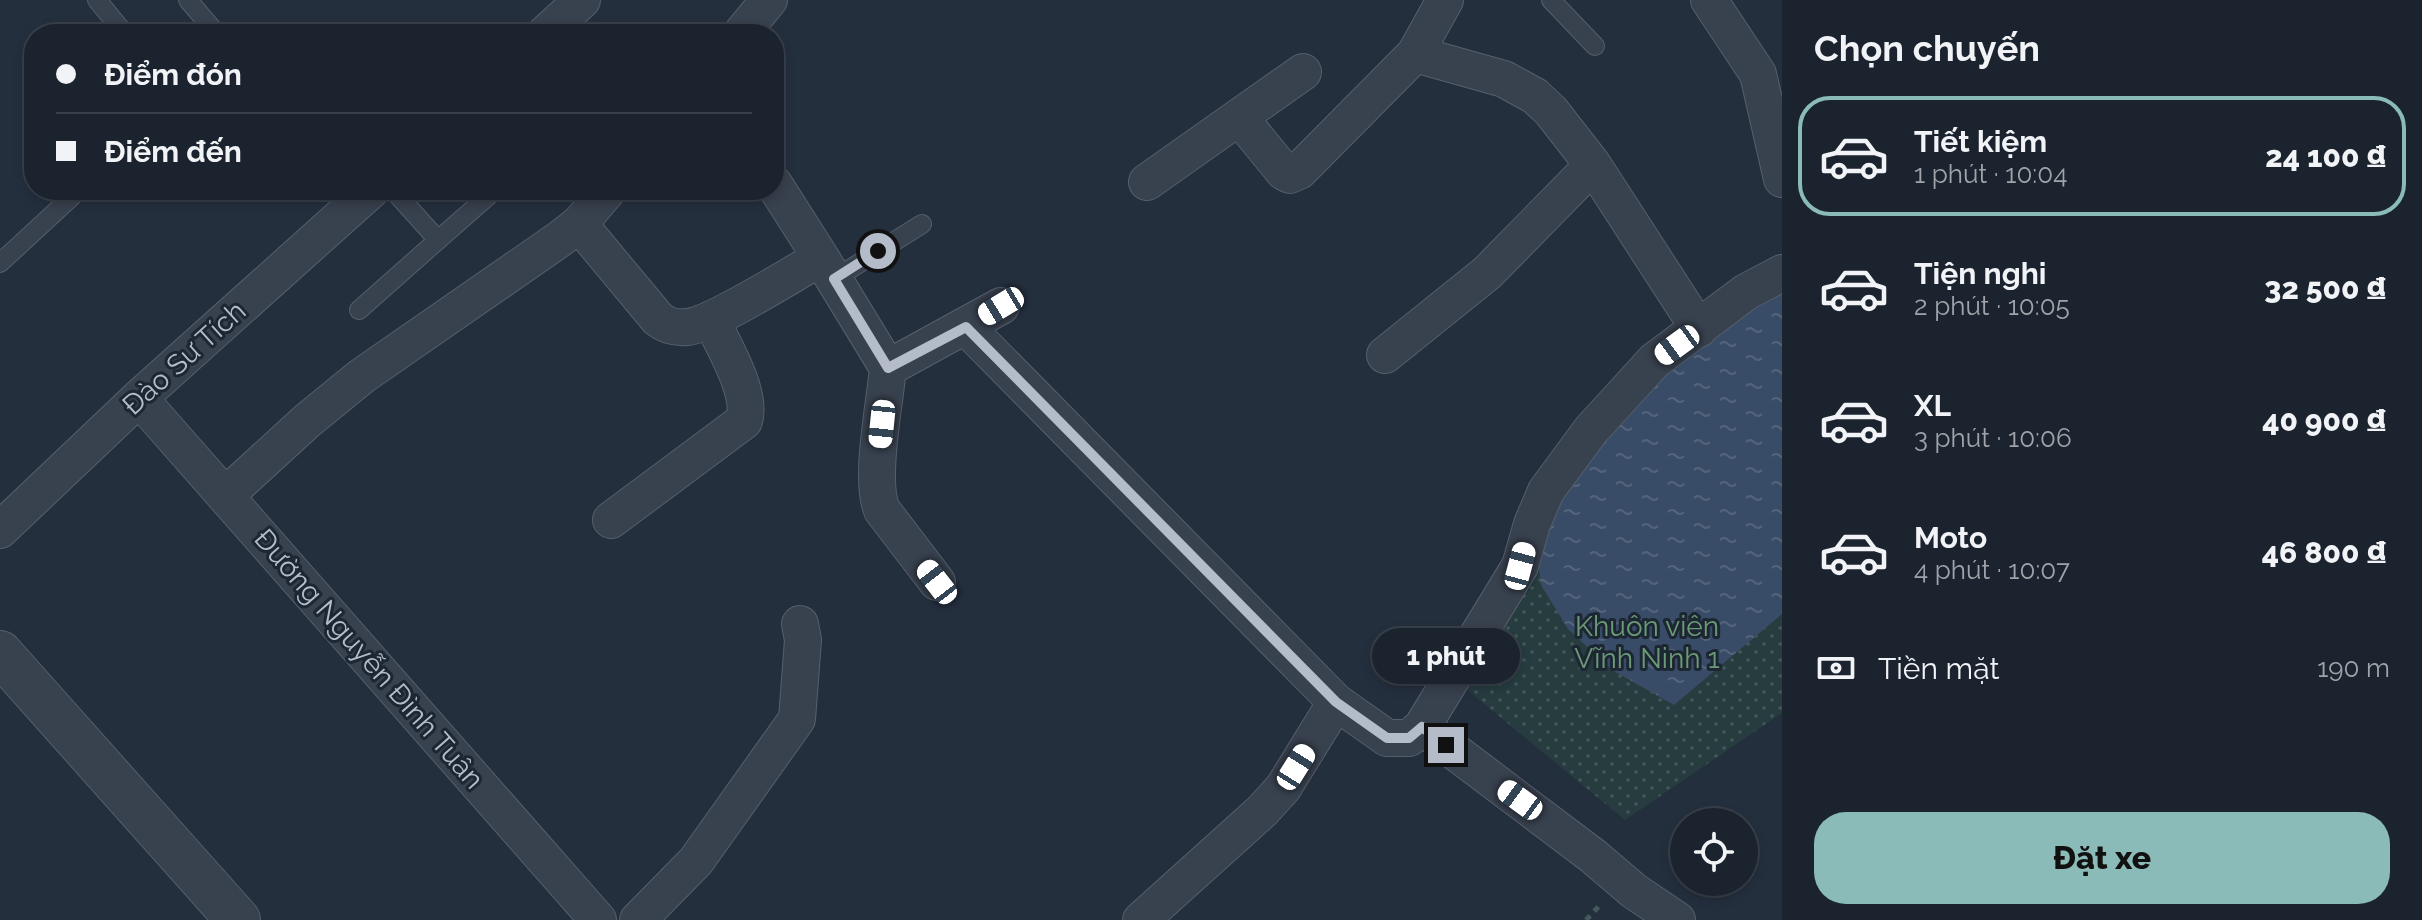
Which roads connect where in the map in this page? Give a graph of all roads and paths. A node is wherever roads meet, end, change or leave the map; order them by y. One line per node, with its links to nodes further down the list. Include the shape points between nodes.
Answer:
1 (97, 0): 7 (lane)
2 (188, 0): 8 (lane)
3 (769, 0): 9 (street)
4 (1445, 0): 11 (street)
5 (1551, 0): 10 (lane)
6 (1709, 0): 15 (street, via 1758,74)
7 (117, 24)
8 (208, 24)
9 (749, 24)
10 (1595, 46)
11 (1415, 54): 13 (street, via 1290,175); 14 (street, via 1518,85 1551,111)
12 (1303, 72): 13 (street)
13 (1239, 117): 16 (street)
14 (1593, 165): 33 (street); 34 (street, via 1487,273)
15 (1782, 179)
16 (1147, 182)
17 (68, 200): 26 (lane)
18 (362, 200): 36 (street, Đào Sư Tích)
19 (384, 200): 25 (lane)
20 (484, 200): 25 (lane)
21 (599, 200): 23 (street)
22 (784, 200): 27 (street)
23 (579, 224): 31 (street, via 658,319 673,327); 37 (street, via 362,376)
24 (922, 224): 27 (lane)
25 (438, 240): 30 (lane)
26 (0, 263)
27 (827, 268): 31 (street); 35 (street)
28 (1782, 273): 33 (street, via 1746,292)
29 (1001, 306): 32 (street)
30 (359, 310)
31 (711, 319): 38 (street, via 745,396 744,421)
32 (966, 327): 35 (street); 43 (street)
33 (1699, 329): 44 (street, via 1654,361 1591,430 1546,491 1520,566)
34 (1385, 355)
35 (888, 368): 40 (street, via 878,500)
36 (139, 398): 37 (street, Đường Nguyễn Đình Tuân); 39 (street, Đào Sư Tích)
37 (225, 496): 46 (street, Đường Nguyễn Đình Tuân)
38 (611, 520)
39 (0, 530)
40 (937, 582)
41 (800, 624): 47 (street, via 797,719 696,861)
42 (0, 653): 45 (street)
43 (1336, 702): 44 (street, via 1387,738 1409,738); 48 (street, via 1283,788)
44 (1422, 727): 49 (street)
45 (238, 920)
46 (598, 920)
47 (638, 920)
48 (1141, 920)
49 (1677, 920)

